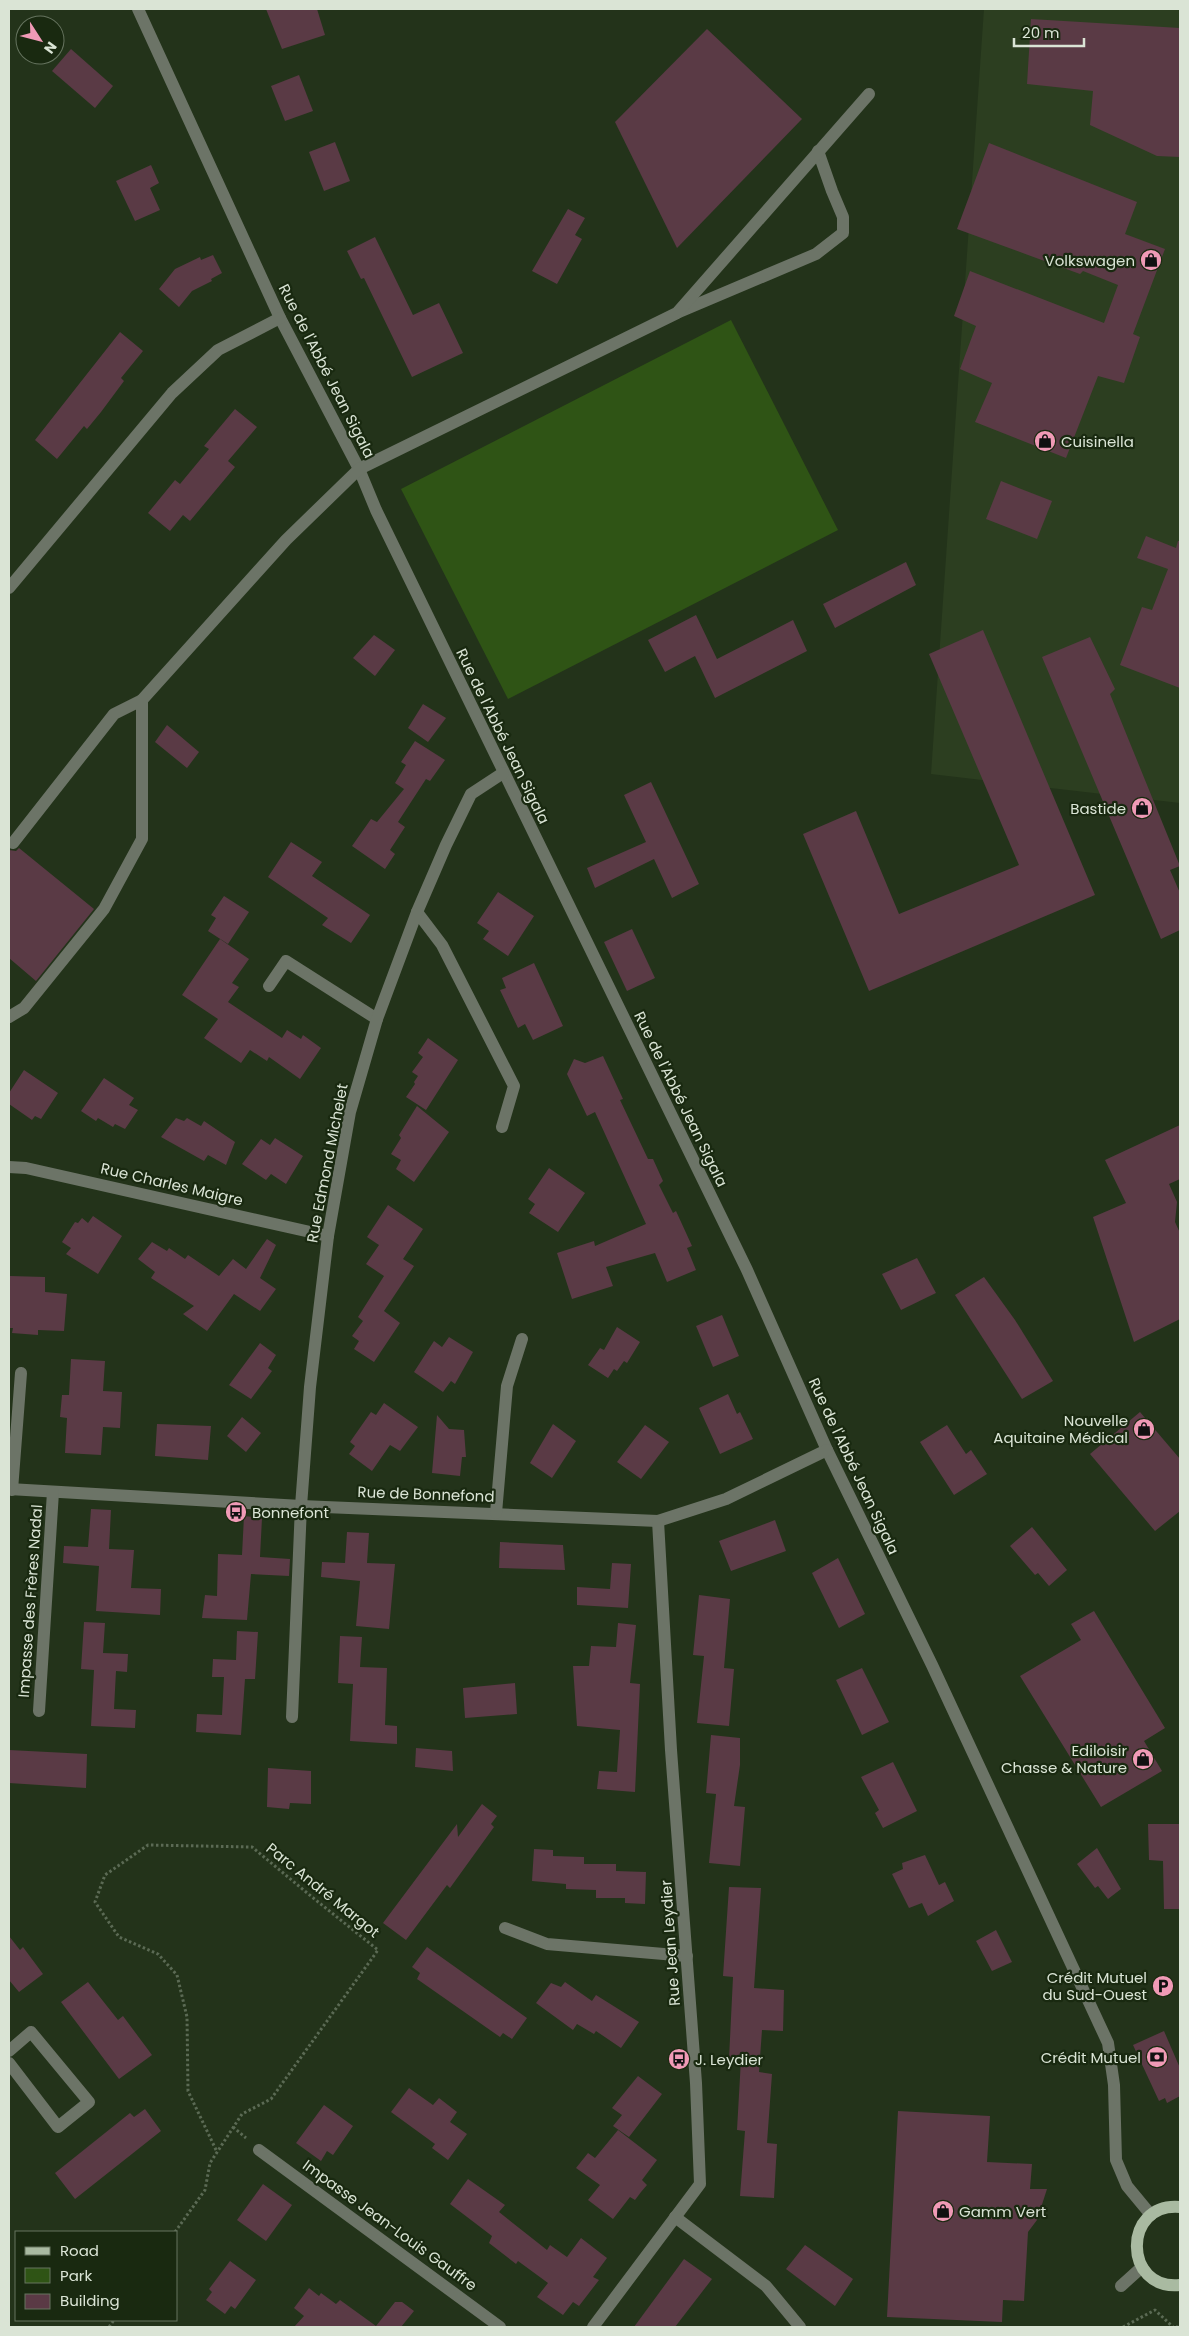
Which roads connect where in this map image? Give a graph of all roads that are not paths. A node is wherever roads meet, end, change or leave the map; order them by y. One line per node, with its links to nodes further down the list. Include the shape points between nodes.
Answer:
1 (138, 9): 5 (street, Rue de l'Abbé Jean Sigala)
2 (869, 94): 3 (street)
3 (818, 151): 4 (street); 4 (street, via 843,217 843,234 816,254)
4 (677, 313): 6 (street)
5 (280, 318): 6 (street, Rue de l'Abbé Jean Sigala); 7 (street, via 218,350 172,394)
6 (359, 469): 8 (street, via 286,540); 9 (street, Rue de l'Abbé Jean Sigala)
7 (9, 588)
8 (142, 700): 10 (street, via 114,714); 13 (street, via 142,839 104,909 24,1008)
9 (503, 774): 11 (street, Rue Edmond Michelet, via 471,794); 20 (street, Rue de l'Abbé Jean Sigala, via 747,1270)
10 (13, 843)
11 (417, 912): 14 (street, Rue Edmond Michelet); 15 (street, via 442,945 514,1086)
12 (269, 986): 14 (street, via 286,961)
13 (9, 1017)
14 (376, 1019): 17 (street, Rue Edmond Michelet, via 350,1112)
15 (502, 1127)
16 (9, 1167): 17 (street, Rue Charles Maigre, via 26,1168)
17 (328, 1236): 23 (street, Rue Edmond Michelet, via 310,1387)
18 (522, 1339): 24 (street, via 508,1386)
19 (21, 1373): 21 (street)
20 (827, 1450): 25 (street, Rue de Bonnefond, via 726,1499); 34 (street, Rue de l'Abbé Jean Sigala, via 932,1666 1108,2044 1114,2085 1116,2160 1127,2186)
21 (10, 1490): 22 (street, Rue de Bonnefond)
22 (53, 1492): 23 (street, Rue de Bonnefond); 26 (street, Impasse des Frères Nadal)
23 (301, 1506): 24 (street, Rue de Bonnefond); 27 (street, Rue Edmond Michelet)
24 (496, 1514): 25 (street, Rue de Bonnefond)
25 (658, 1521): 29 (street, Rue Jean Leydier)
26 (39, 1711)
27 (292, 1717)
28 (505, 1928): 29 (street, via 547,1944)
29 (687, 1956): 35 (street, Rue Jean Leydier, via 700,2184)
30 (9, 2051): 31 (street, via 31,2032 90,2102 58,2126)
31 (9, 2063)
32 (259, 2150): 39 (street, Impasse Jean-Louis Gauffre)
33 (1180, 2207): 34 (main road, via 1162,2209)
34 (1151, 2215): 36 (main road, via 1143,2223 1137,2239)
35 (675, 2217): 40 (street, Rue Jean Leydier); 41 (street, via 766,2286)
36 (1142, 2267): 37 (main road, via 1161,2283); 38 (street)
37 (1180, 2285)
38 (1121, 2286)
39 (500, 2327)
40 (593, 2327)
41 (800, 2327)

